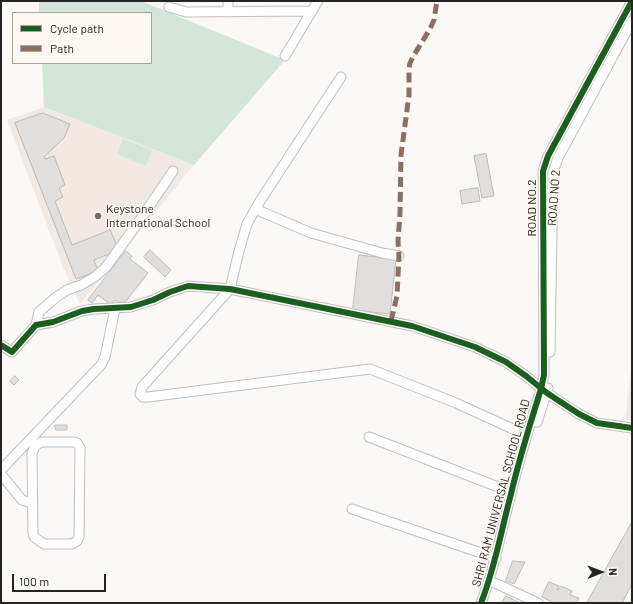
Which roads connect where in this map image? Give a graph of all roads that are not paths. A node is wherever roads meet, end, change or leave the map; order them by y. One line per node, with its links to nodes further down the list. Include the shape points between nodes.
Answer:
1 (228, 1): 6 (street)
2 (318, 1): 5 (street)
3 (632, 1): 17 (street, ROAD NO.2, via 548,156 543,171)
4 (170, 7): 6 (street, via 186,12)
5 (312, 10): 6 (street); 8 (street)
6 (228, 12)
7 (632, 21): 17 (street, ROAD NO 2, via 558,158 553,172 550,375)
8 (285, 56)
9 (341, 77): 11 (street)
10 (173, 171): 15 (street, via 106,267 81,285 66,290 54,298 39,312)
11 (255, 209): 12 (street, via 311,233); 13 (street, via 247,224)
12 (399, 256)
13 (230, 289): 14 (street, via 188,286 131,307); 17 (street, via 412,326 475,347 506,362); 19 (street, via 142,387 141,396 370,369 456,403)
14 (115, 309): 15 (street, via 82,311 53,322); 21 (street, via 101,365)
15 (36, 325): 16 (street, via 12,352)
16 (1, 345)
17 (544, 391): 18 (street, via 597,423); 23 (street, SHRI RAM UNIVERSAL SCHOOL ROAD); 27 (street, SHRI RAM UNIVERSAL SCHOOL ROAD)
18 (632, 428)
19 (515, 430)
20 (369, 437): 23 (street)
21 (1, 470)
22 (1, 474): 24 (street, via 22,500)
23 (511, 492): 26 (street, SHRI RAM UNIVERSAL SCHOOL ROAD)
24 (32, 504): 24 (street, via 34,537 44,544 72,544 77,541 80,452 77,443 41,442 33,449)
25 (352, 509): 26 (street)
26 (496, 558): 28 (street, SHRI RAM UNIVERSAL SCHOOL ROAD)
27 (495, 583): 29 (street, SHRI RAM UNIVERSAL SCHOOL ROAD); 30 (street)
28 (481, 603)
29 (487, 603)
30 (538, 603)

